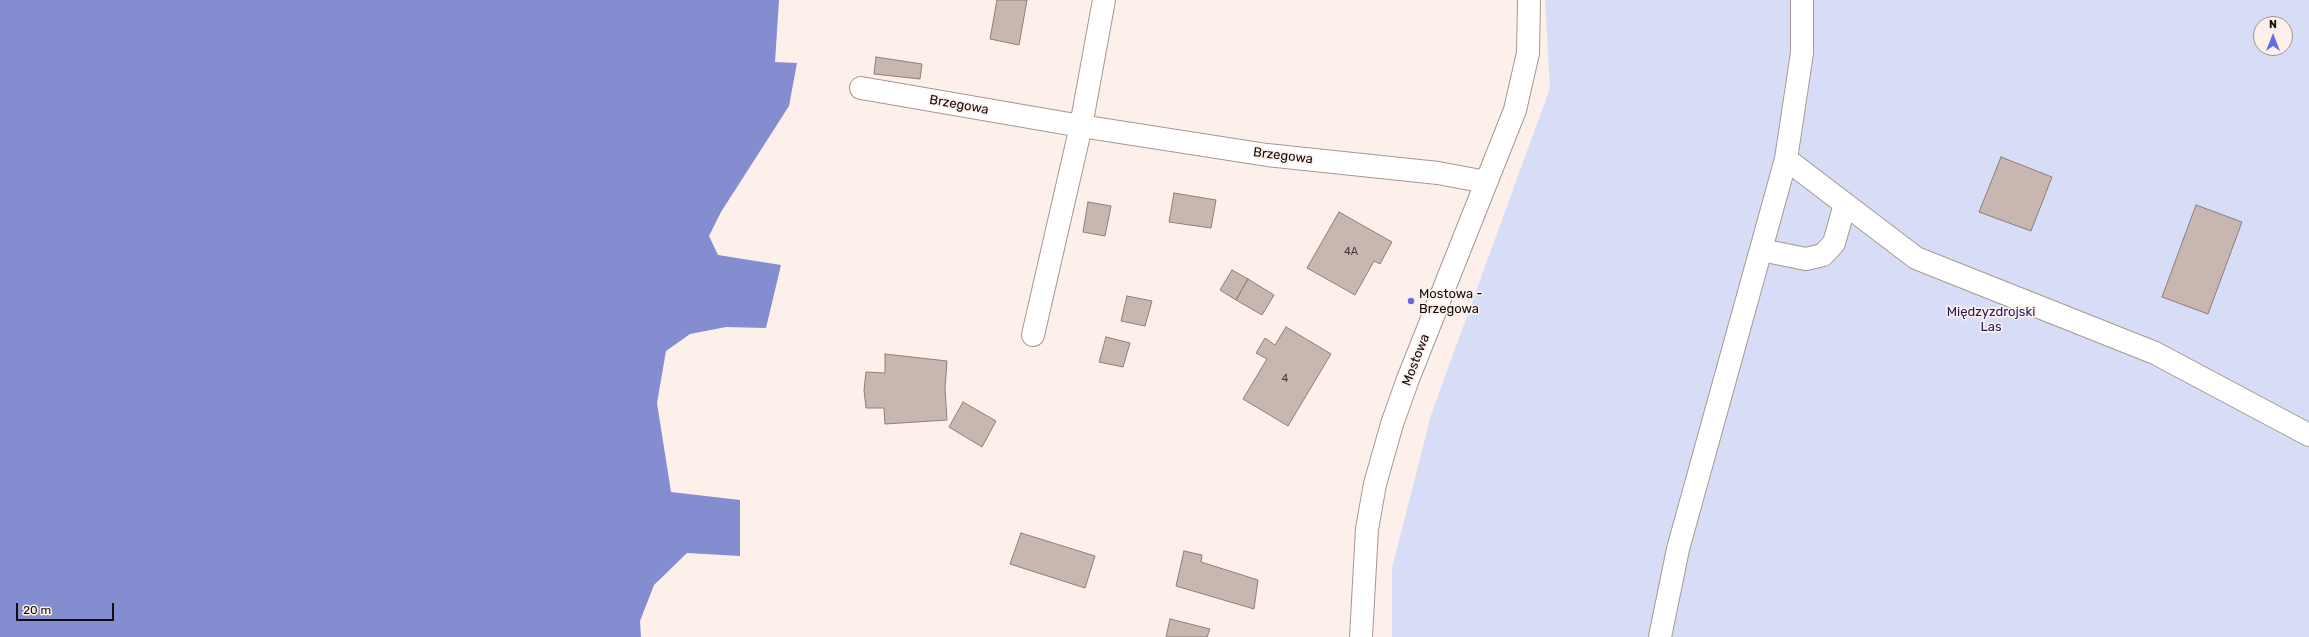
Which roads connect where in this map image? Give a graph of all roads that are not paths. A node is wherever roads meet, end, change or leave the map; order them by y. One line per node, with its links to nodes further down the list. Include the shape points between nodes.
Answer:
1 (1104, 0): 5 (street)
2 (1529, 0): 7 (street, Mostowa, via 1528,53 1515,110)
3 (1802, 0): 6 (street, via 1802,53)
4 (860, 88): 5 (street, Brzegowa)
5 (1081, 126): 7 (street, Brzegowa, via 1268,155 1438,173); 10 (street)
6 (1786, 159): 8 (street); 9 (street)
7 (1486, 182): 12 (street, Mostowa, via 1408,379 1374,484 1367,529)
8 (1845, 204): 9 (street, via 1834,243 1823,255 1806,259); 11 (street, via 1916,258 2155,353)
9 (1761, 250): 13 (street, via 1678,549)
10 (1033, 335)
11 (2309, 435)
12 (1361, 637)
13 (1660, 637)

